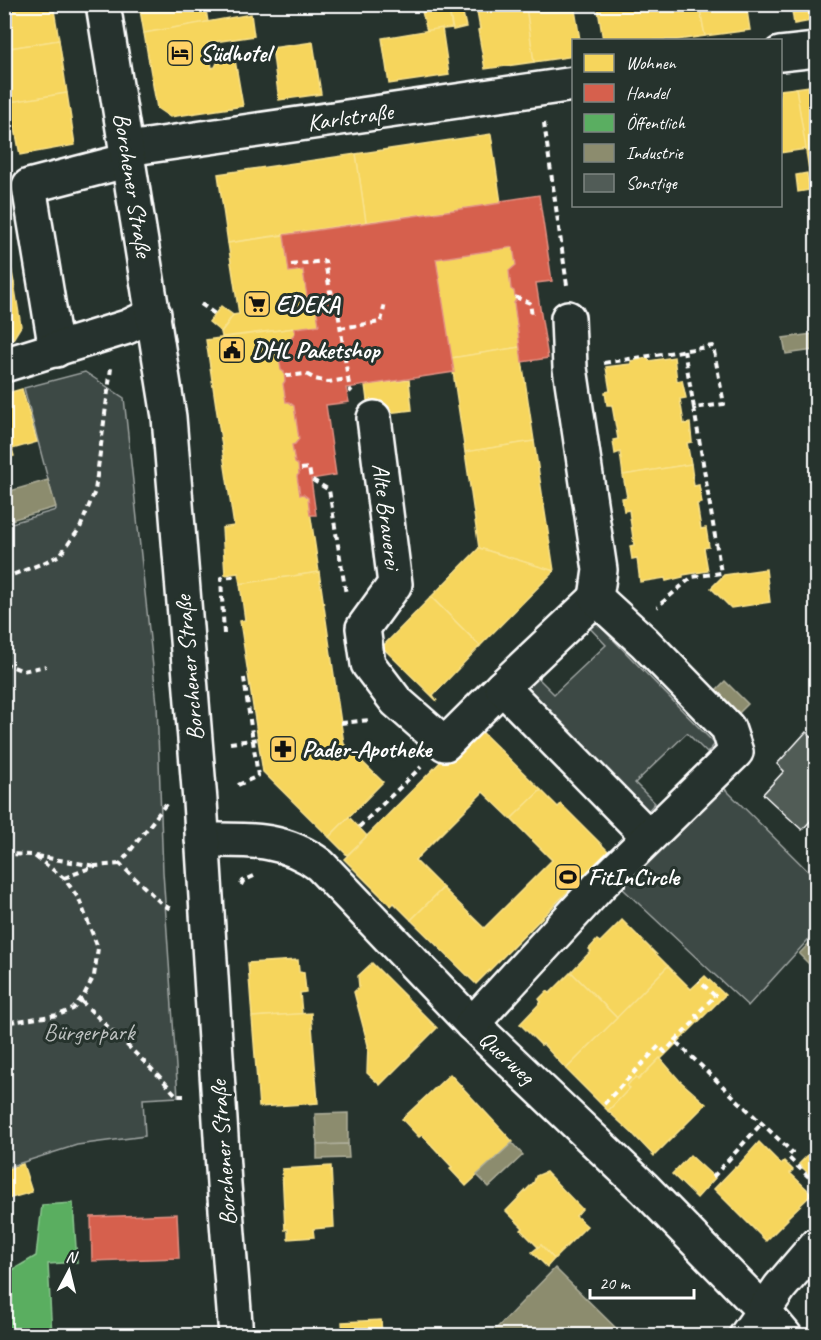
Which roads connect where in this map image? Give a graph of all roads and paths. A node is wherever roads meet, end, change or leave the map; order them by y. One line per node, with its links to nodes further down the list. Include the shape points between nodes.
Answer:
1 (103, 4): 6 (street, Borchener Straße)
2 (816, 50): 3 (street)
3 (782, 54)
4 (572, 84): 5 (street, Karlstraße)
5 (538, 90): 6 (street, Karlstraße); 11 (path)
6 (128, 154): 12 (street, Borchener Straße); 14 (street, Karlstraße, via 29,186)
7 (291, 265): 13 (path, via 325,261 330,292 335,291)
8 (385, 303): 13 (path, via 381,322)
9 (201, 304): 10 (path)
10 (215, 314)
11 (568, 318): 17 (street)
12 (140, 320): 14 (street); 25 (path, via 113,351 95,491 80,528 60,555); 43 (street, Borchener Straße, via 169,417)
13 (340, 328): 19 (path)
14 (56, 350): 16 (street)
15 (684, 350): 17 (path); 21 (path); 21 (path, via 713,346 722,392 724,404)
16 (4, 365)
17 (570, 368): 27 (street, via 600,570)
18 (286, 376): 19 (path, via 306,374 328,382)
19 (348, 379): 20 (path)
20 (350, 390)
21 (694, 408): 29 (path, via 721,573 692,577)
22 (374, 418): 28 (street, Alte Brauerei, via 395,584)
23 (301, 469): 28 (path, via 309,468 311,479 328,490 350,615)
24 (231, 575): 30 (path, via 221,578)
25 (6, 578): 26 (path)
26 (4, 595)
27 (596, 598): 29 (street); 34 (street)
28 (363, 628): 38 (street, via 368,664 396,700)
29 (631, 630): 42 (street, via 728,728 735,752)
30 (224, 634)
31 (4, 663): 32 (path, via 23,671)
32 (46, 666)
33 (244, 678): 36 (path)
34 (502, 687): 38 (street); 42 (street)
35 (258, 739): 36 (path)
36 (252, 740): 37 (path); 39 (path, via 258,776)
37 (230, 743)
38 (445, 744): 41 (path)
39 (238, 785)
40 (168, 801): 46 (path)
41 (358, 827)
42 (648, 836): 53 (street)
43 (202, 840): 49 (street, Borchener Straße); 53 (street, Querweg, via 255,839 306,854)
44 (4, 854): 45 (path)
45 (33, 855): 47 (path); 48 (path)
46 (120, 864): 47 (path); 49 (path, via 174,911)
47 (95, 866): 48 (path)
48 (64, 878): 51 (path, via 79,899 98,948 94,976)
49 (206, 912): 57 (street, Borchener Straße)
50 (699, 981): 54 (path, via 715,996)
51 (81, 1000): 52 (path, via 73,1009 58,1015); 57 (path, via 177,1096)
52 (4, 1023)
53 (471, 1024): 63 (street, Querweg, via 644,1188)
54 (675, 1041): 58 (path, via 665,1052 659,1046); 59 (path)
55 (4, 1074): 56 (path)
56 (4, 1081)
57 (219, 1094): 64 (street, Borchener Straße)
58 (599, 1110)
59 (762, 1123): 60 (path); 61 (path, via 792,1152 788,1157)
60 (713, 1177)
61 (816, 1184)
62 (816, 1245): 63 (street)
63 (755, 1323): 65 (street, Querweg)
64 (236, 1335)
65 (784, 1335)

